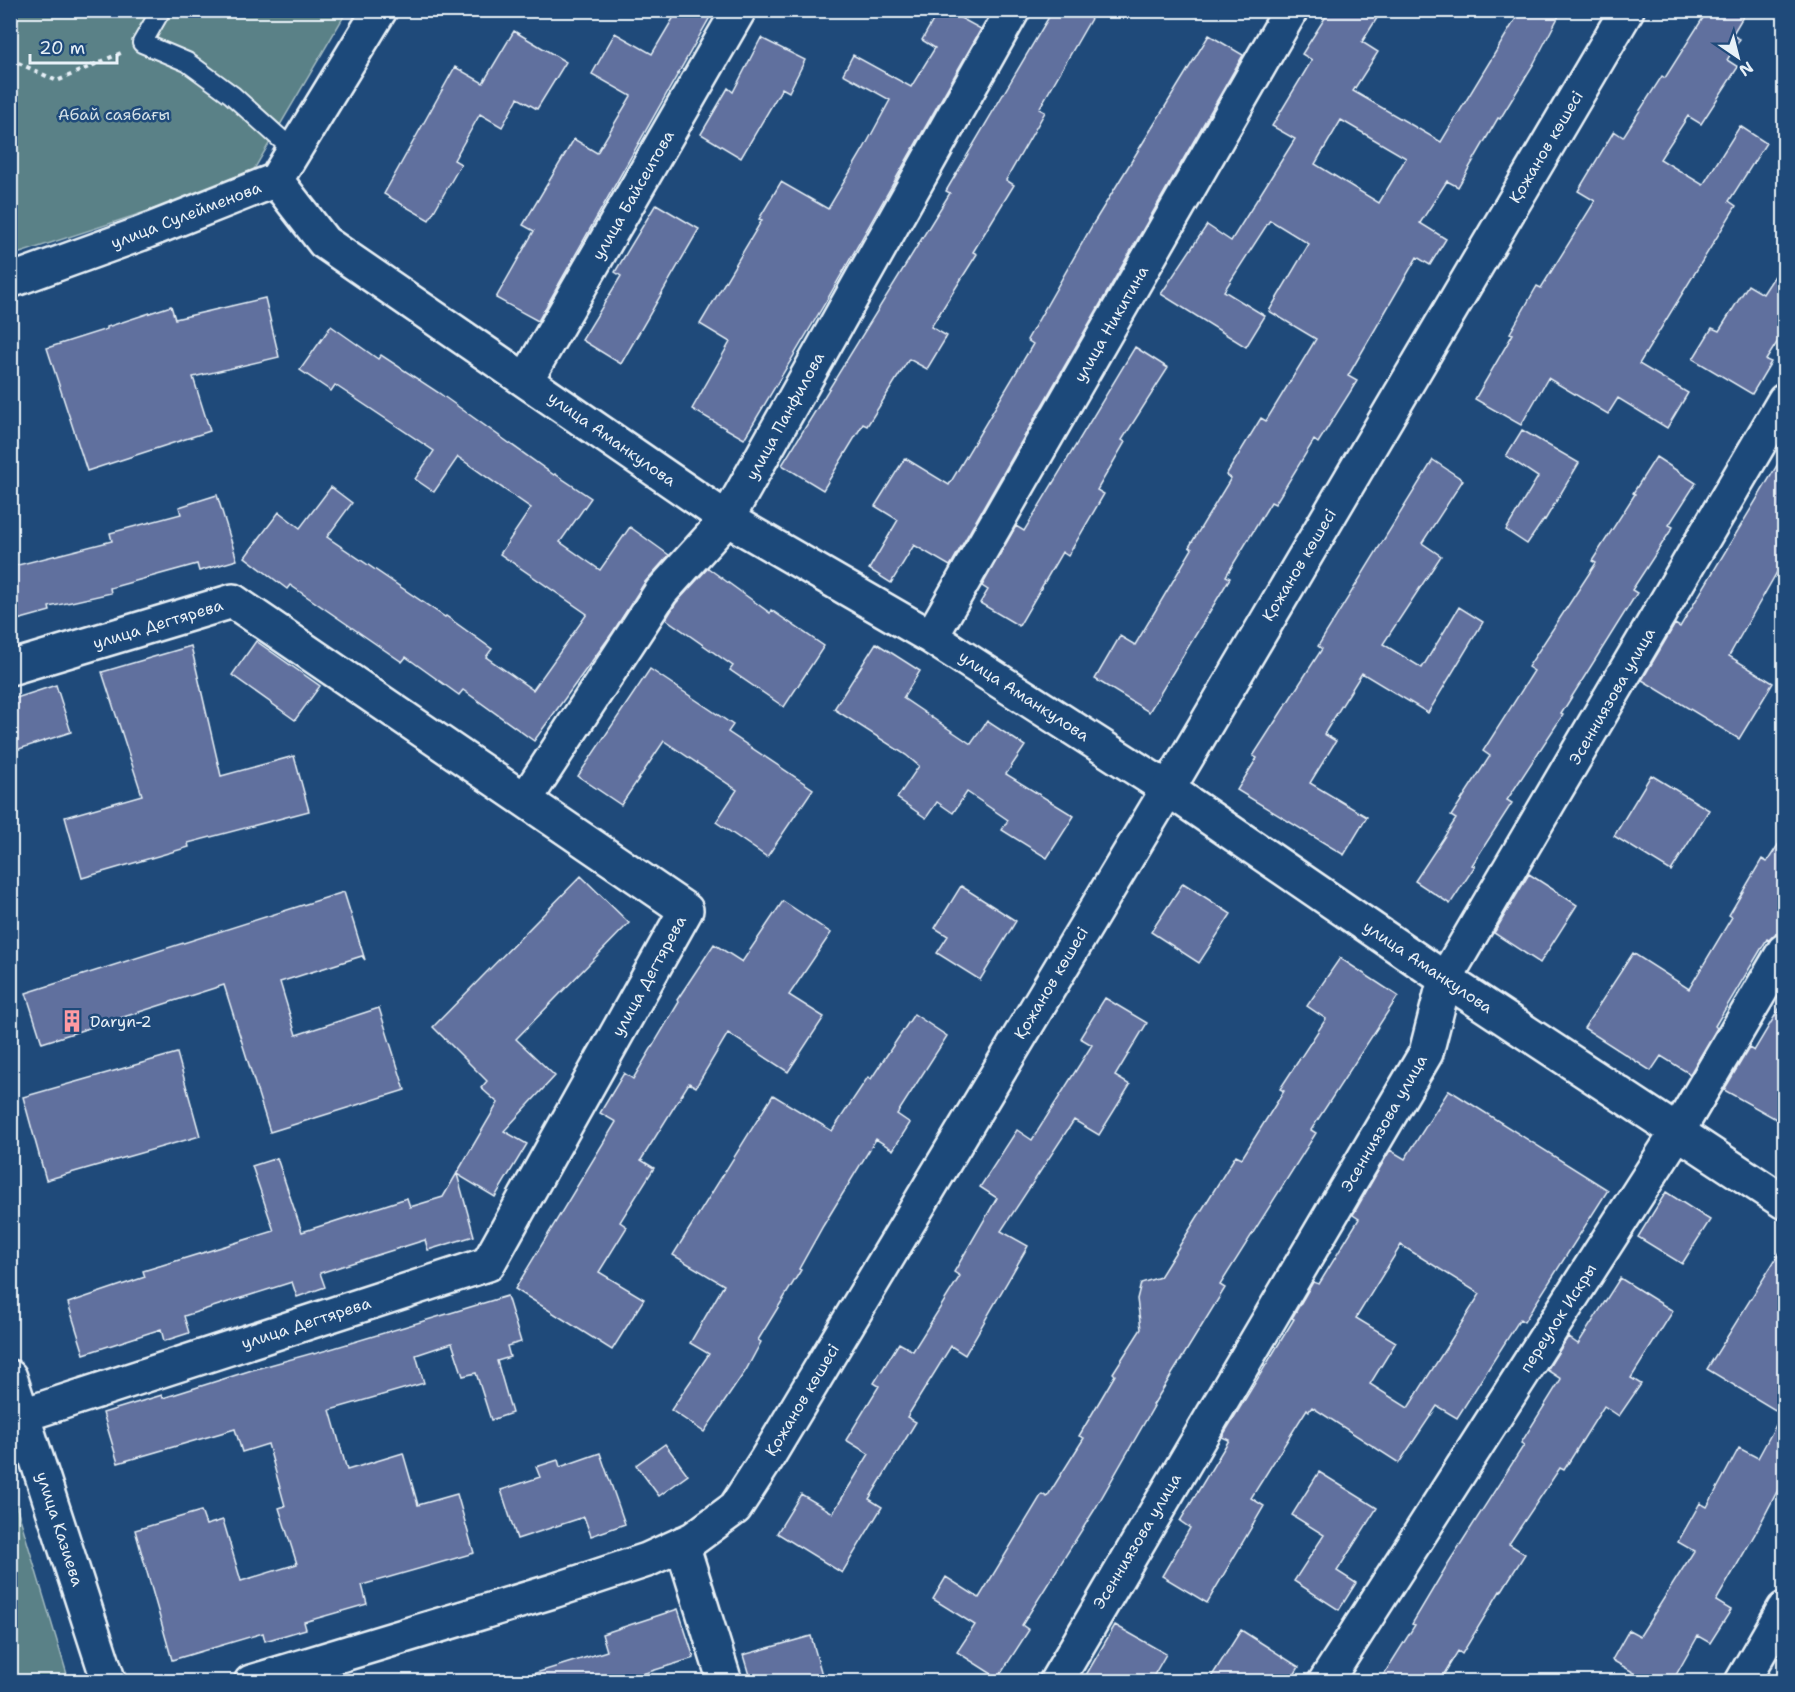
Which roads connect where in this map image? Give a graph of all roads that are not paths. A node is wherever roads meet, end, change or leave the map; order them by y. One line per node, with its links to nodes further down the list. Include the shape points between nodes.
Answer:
1 (160, 10): 7 (lane, via 142,43 196,69 232,95)
2 (380, 10): 7 (street, улица Сулейменова)
3 (740, 10): 10 (street, улица Байсеитова)
4 (1013, 10): 12 (street, улица Панфилова)
5 (1291, 10): 13 (street, улица Никитина)
6 (1627, 10): 15 (street, Қожанов көшесі)
7 (294, 151): 8 (street, улица Сулейменова)
8 (276, 180): 9 (street, улица Сулейменова); 10 (street, улица Аманкулова, via 324,242)
9 (10, 281)
10 (526, 380): 12 (street, улица Аманкулова)
11 (1785, 401): 18 (street, Эсенниязова улица)
12 (727, 519): 13 (street, улица Аманкулова); 16 (street, улица Панфилова, via 661,592)
13 (932, 637): 15 (street, улица Аманкулова)
14 (10, 668): 16 (street, улица Дегтярева, via 233,601)
15 (1168, 789): 18 (street, улица Аманкулова); 23 (street, Қожанов көшесі, via 766,1460 735,1508)
16 (525, 800): 22 (street, улица Дегтярева, via 686,910 488,1264)
17 (1785, 951): 19 (street, переулок Искры)
18 (1446, 979): 19 (street, улица Аманкулова); 28 (street, Эсенниязова улица, via 1426,1053)
19 (1678, 1131): 20 (street, улица Аманкулова); 29 (street, переулок Искры)
20 (1785, 1202)
21 (10, 1377): 22 (street, улица Казиева)
22 (23, 1415): 25 (street, улица Казиева)
23 (682, 1544): 26 (street, Қожанов көшесі, via 647,1560 553,1591); 27 (street)
24 (1785, 1609): 30 (street)
25 (109, 1682)
26 (251, 1682)
27 (725, 1682)
28 (1056, 1682)
29 (1325, 1682)
30 (1742, 1682)

